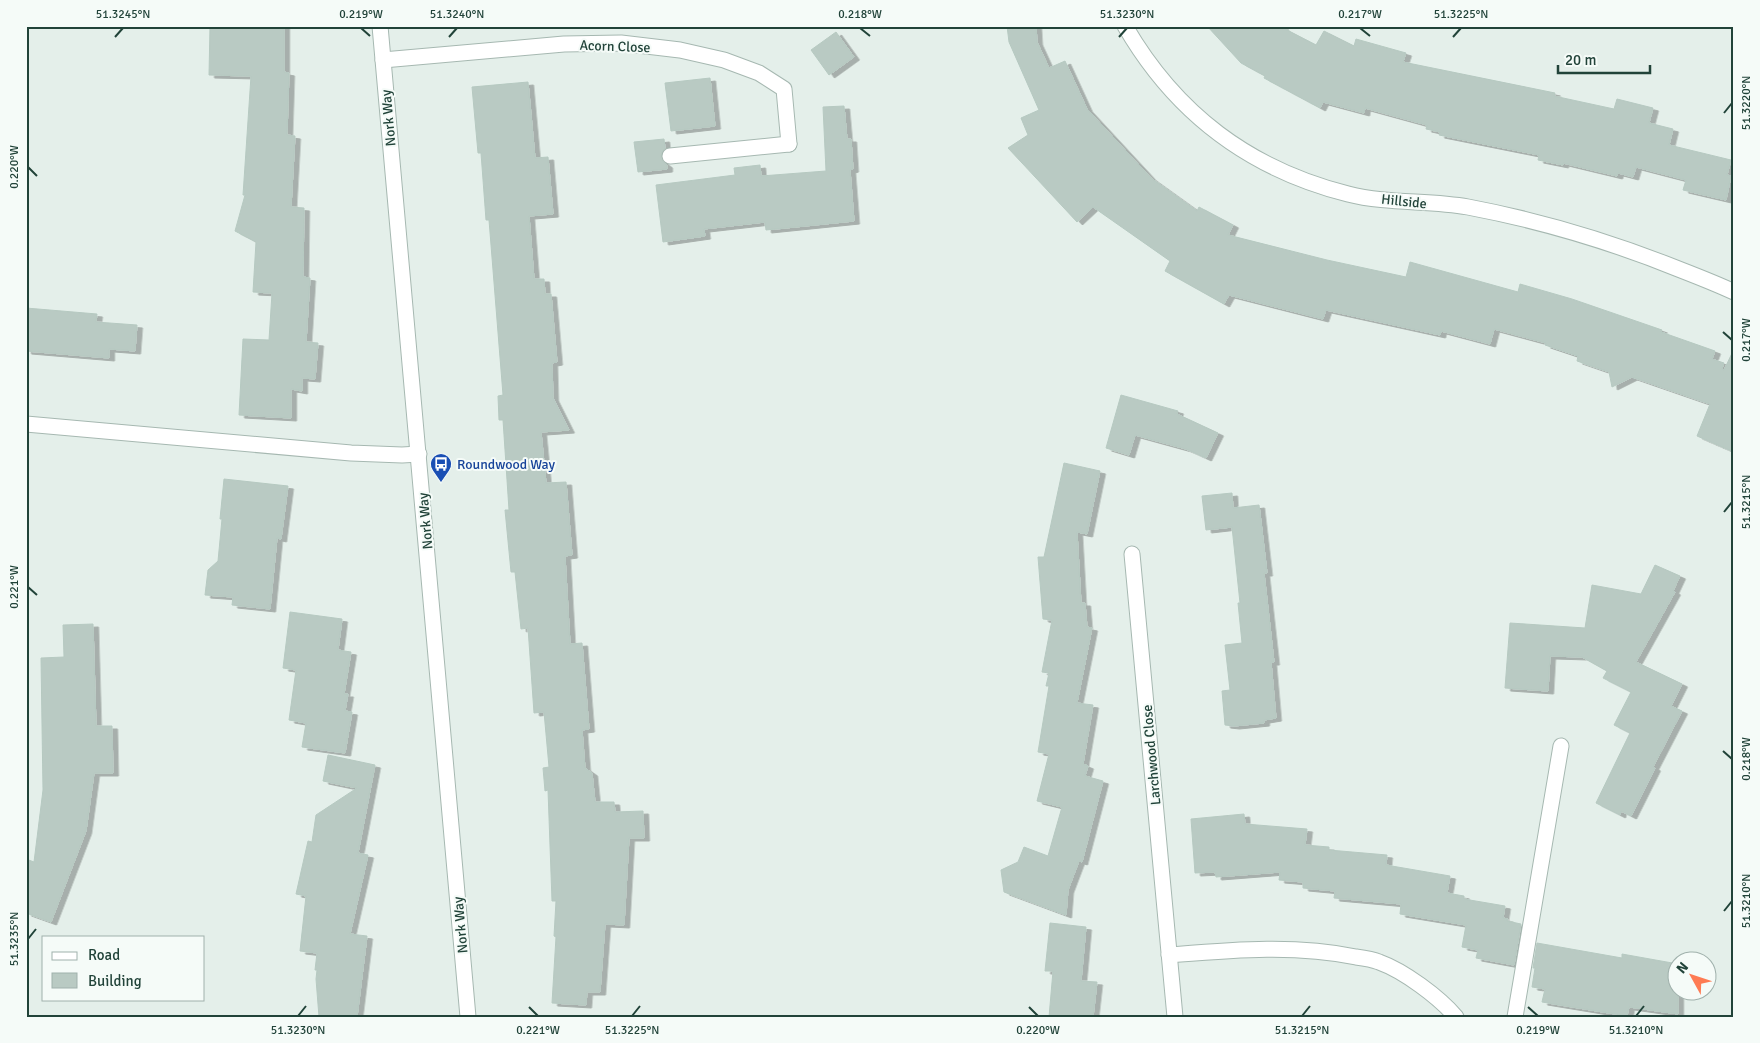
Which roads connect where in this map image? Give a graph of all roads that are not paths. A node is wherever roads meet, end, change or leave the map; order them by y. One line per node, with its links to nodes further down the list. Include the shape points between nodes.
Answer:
1 (380, 26): 3 (street, Nork Way)
2 (1125, 26): 5 (street, Hillside, via 1167,87 1197,118 1245,153 1298,178 1349,194 1465,207 1522,218 1599,239)
3 (383, 60): 4 (street, Acorn Close, via 564,44 621,43 680,50 724,60 758,73 784,89 789,144); 7 (street, Nork Way)
4 (670, 156)
5 (1734, 292)
6 (26, 424): 7 (street, via 351,453)
7 (419, 454): 11 (street, Nork Way)
8 (1132, 554): 10 (street, Larchwood Close)
9 (1562, 746): 14 (street)
10 (1169, 955): 12 (street, Larchwood Close); 13 (street, via 1296,949 1332,952 1379,962 1412,979)
11 (468, 1017)
12 (1175, 1017)
13 (1456, 1017)
14 (1515, 1017)

